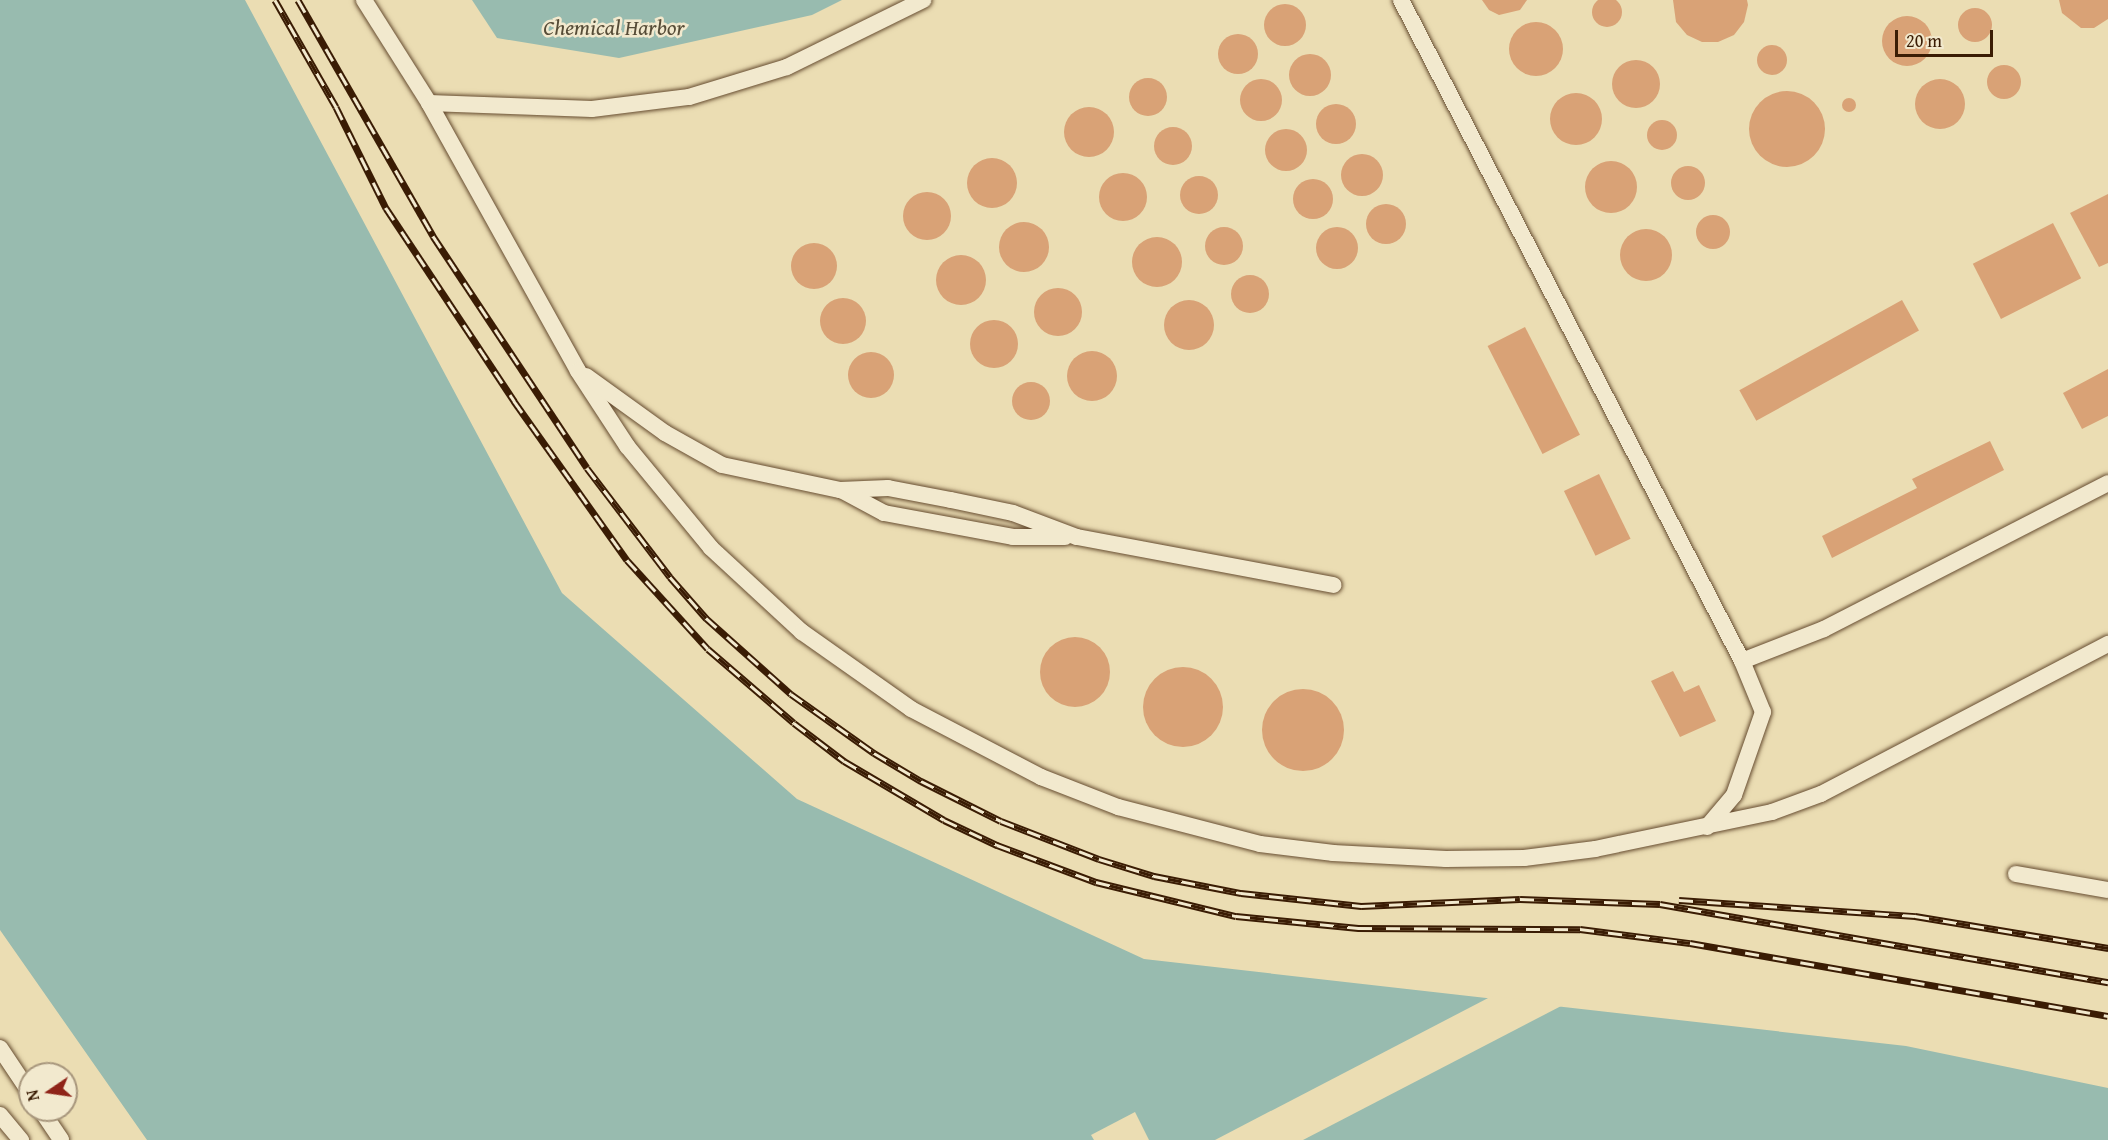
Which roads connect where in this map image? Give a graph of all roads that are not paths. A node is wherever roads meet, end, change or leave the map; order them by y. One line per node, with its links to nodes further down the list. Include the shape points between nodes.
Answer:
1 (366, 0): 4 (lane)
2 (923, 0): 4 (lane, via 787,67 689,98 592,109)
3 (1401, 0): 11 (lane)
4 (429, 103): 5 (lane)
5 (578, 371): 7 (lane, via 665,433 722,465); 12 (lane, via 663,493 759,594 861,677 974,745 1041,777 1118,807 1260,844 1392,858 1524,858)
6 (2108, 483): 11 (lane, via 1824,629)
7 (840, 490): 8 (lane, via 888,488 951,500 1013,513); 8 (lane, via 884,513 1013,537)
8 (1077, 537): 9 (lane)
9 (1334, 585)
10 (2108, 644): 12 (lane, via 1821,794 1772,812)
11 (1742, 661): 12 (lane, via 1763,712 1734,795)
12 (1707, 827)
13 (2016, 874): 14 (lane)
14 (2108, 890)
15 (0, 1048): 16 (lane)
16 (18, 1075)
17 (0, 1115): 19 (lane)
18 (49, 1122): 20 (lane)
19 (21, 1140)
20 (61, 1140)

